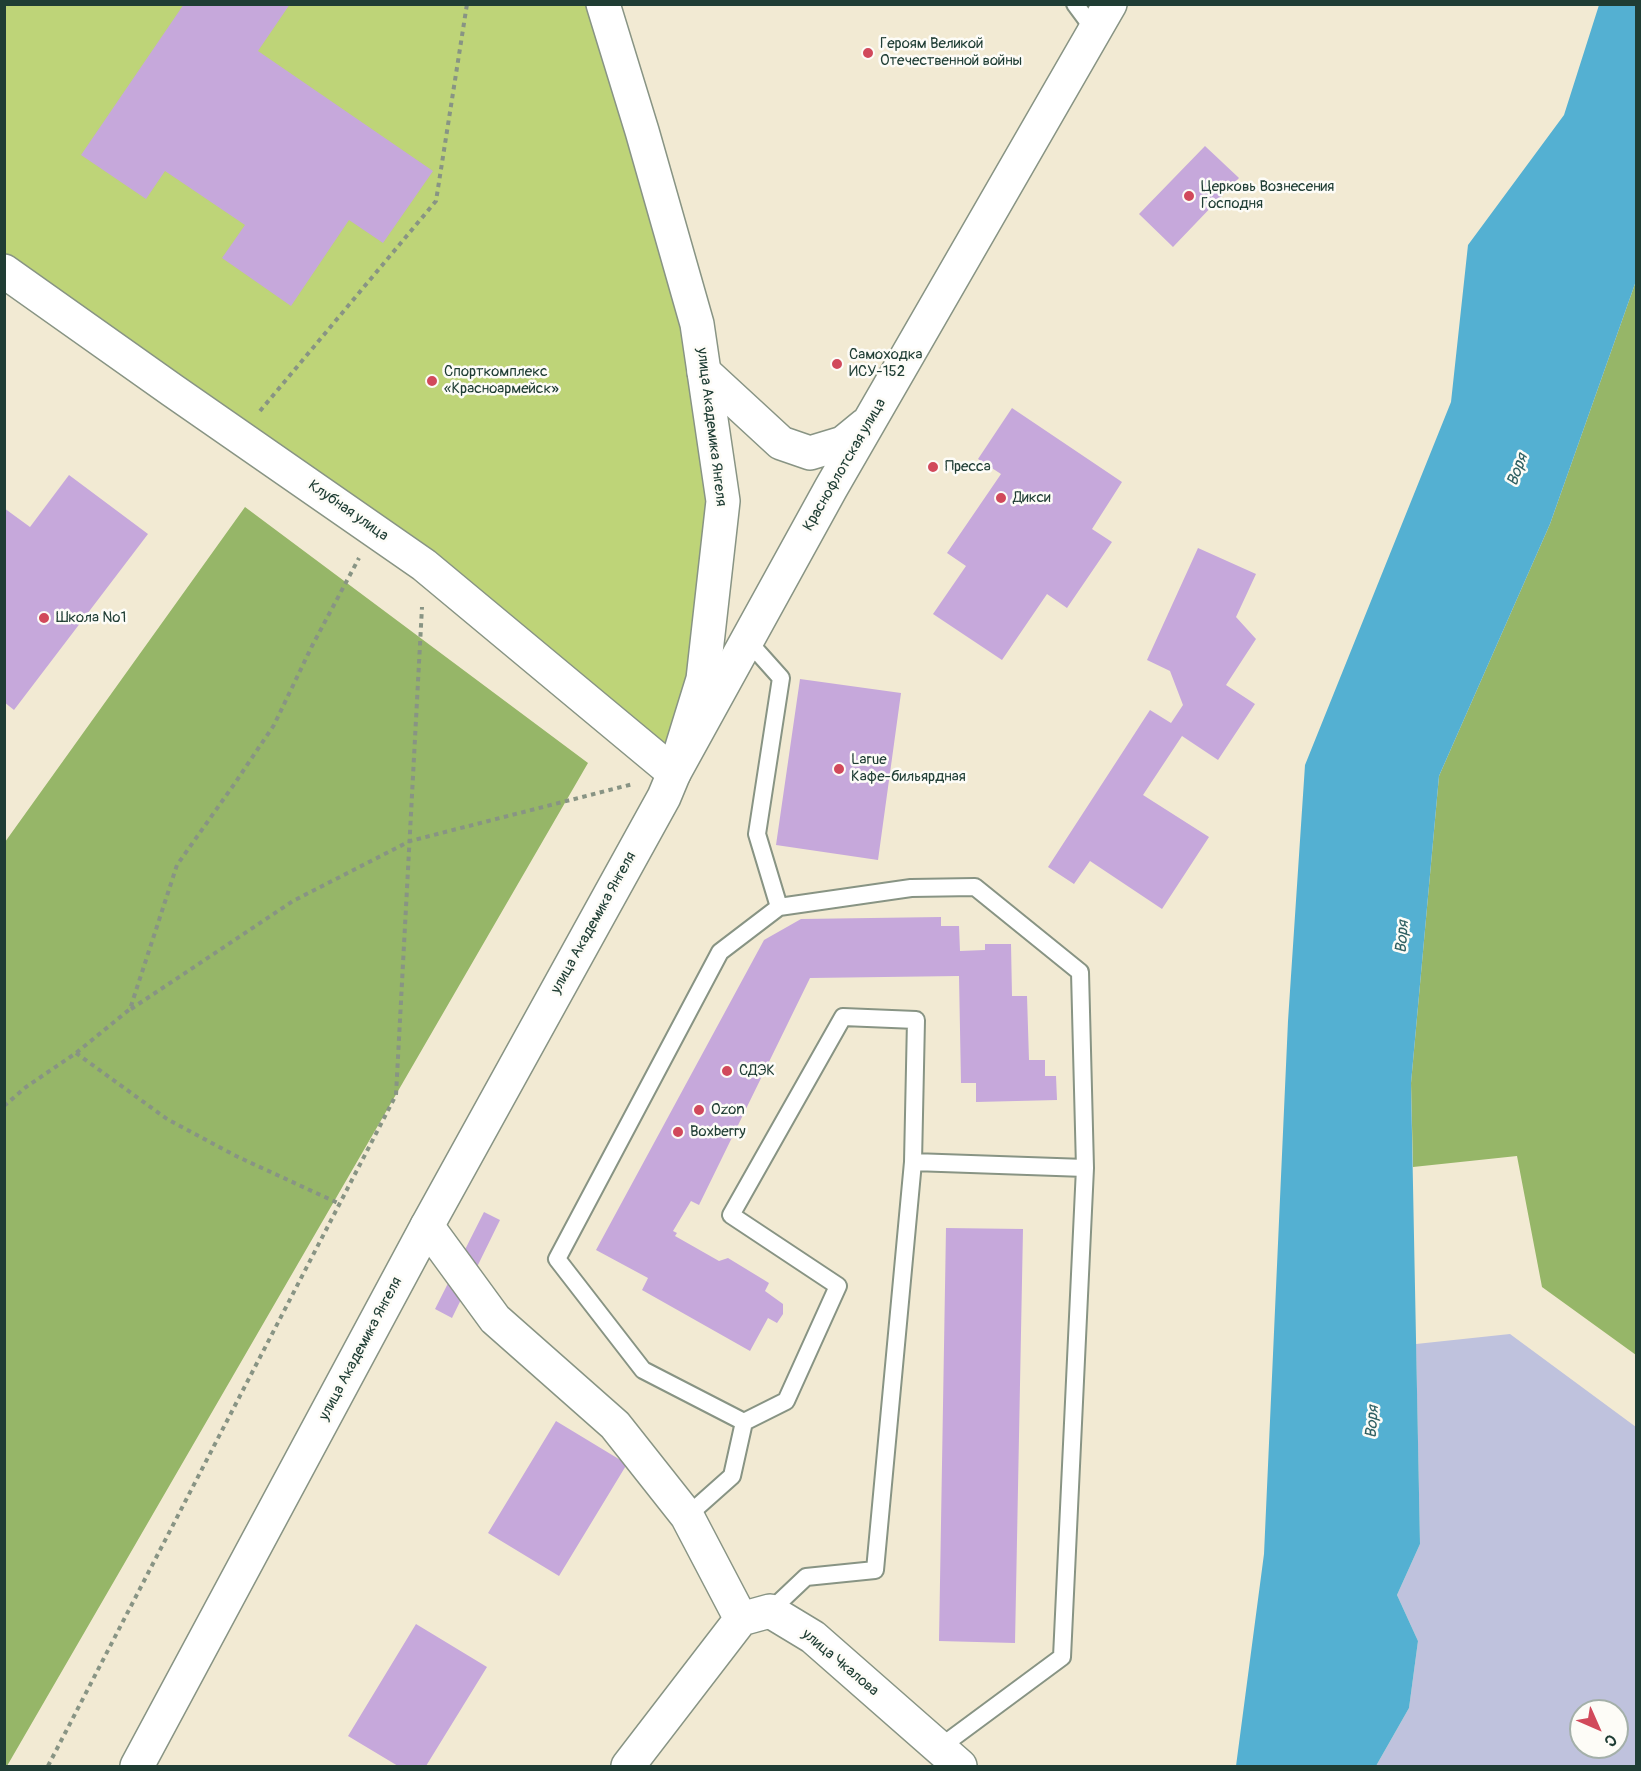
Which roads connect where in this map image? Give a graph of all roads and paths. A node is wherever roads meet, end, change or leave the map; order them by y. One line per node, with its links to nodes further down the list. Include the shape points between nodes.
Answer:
1 (467, 4): 8 (path, via 436,201)
2 (603, 4): 6 (street, улица Академика Янгеля, via 697,324)
3 (1075, 4): 4 (lane)
4 (1102, 18): 7 (street, Краснофлотская улица)
5 (4, 271): 8 (street, Клубная улица)
6 (704, 372): 7 (street, via 780,443 810,453 843,443); 12 (street, улица Академика Янгеля, via 723,501 703,680)
7 (869, 422): 11 (street, Краснофлотская улица)
8 (239, 436): 9 (street, Клубная улица)
9 (374, 530): 10 (street, Клубная улица); 15 (path, via 274,725 177,865)
10 (424, 565): 12 (street, Клубная улица); 13 (path)
11 (747, 640): 12 (street, Краснофлотская улица); 14 (lane, via 781,678 756,834)
12 (674, 773): 13 (path); 21 (street, улица Академика Янгеля)
13 (410, 841): 15 (path, via 293,901); 20 (path, via 396,1095)
14 (779, 907): 19 (lane, via 911,888 975,887 1080,972); 22 (lane, via 720,952 557,1259 643,1370)
15 (130, 1009): 16 (path)
16 (76, 1053): 17 (path); 20 (path, via 166,1119)
17 (4, 1106)
18 (912, 1162): 19 (lane); 22 (lane, via 916,1020 843,1017 731,1215 838,1286 786,1401); 24 (lane, via 875,1570 806,1577)
19 (1085, 1168): 25 (lane, via 1062,1657)
20 (340, 1204): 26 (path)
21 (427, 1226): 23 (street, via 495,1319 615,1425); 27 (street, улица Академика Янгеля)
22 (744, 1422): 23 (lane, via 732,1476)
23 (687, 1516): 24 (street)
24 (756, 1615): 25 (street, улица Чкалова, via 813,1637); 28 (street)
25 (950, 1757)
26 (48, 1767)
27 (137, 1767)
28 (628, 1767)

